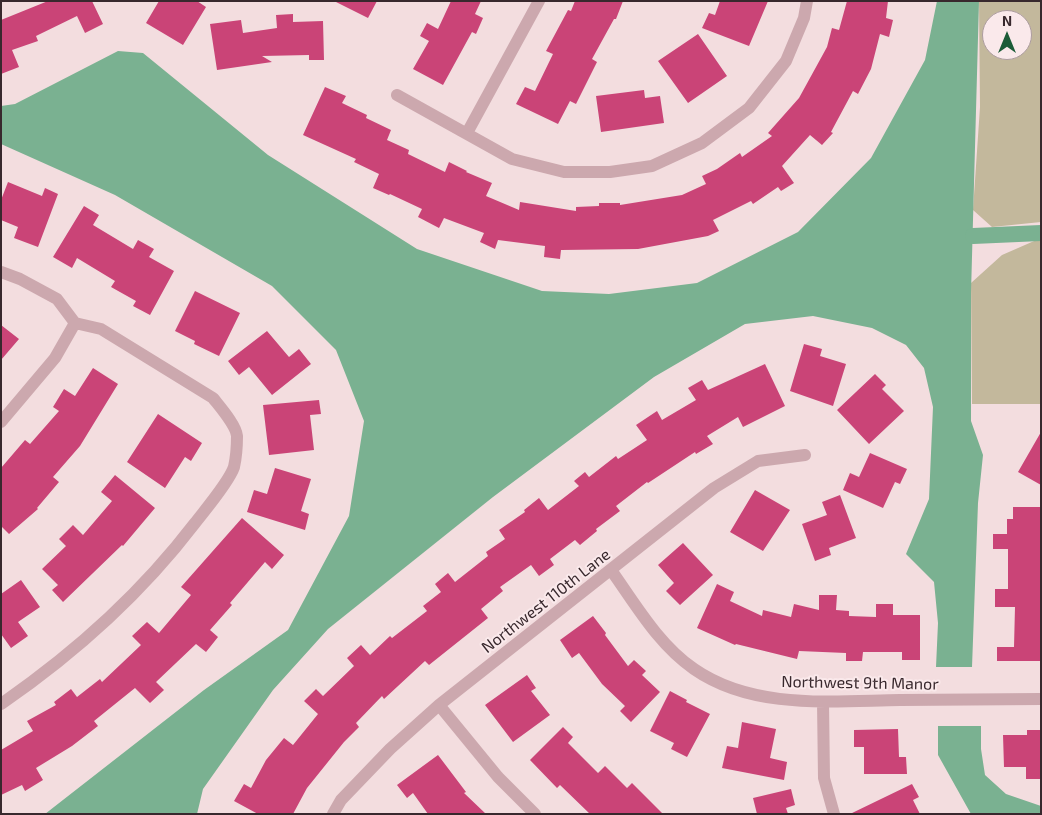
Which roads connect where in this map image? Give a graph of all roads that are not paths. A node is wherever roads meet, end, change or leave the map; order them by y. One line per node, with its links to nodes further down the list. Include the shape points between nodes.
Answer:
1 (539, 1): 4 (street)
2 (807, 1): 4 (street, via 804,18 786,61 749,108 702,143 652,166 610,172 564,172 512,159)
3 (397, 95): 4 (street)
4 (467, 133)
5 (1, 272): 6 (street, via 58,299)
6 (75, 323): 7 (street, via 55,358); 12 (street, via 102,329 213,398 237,434 233,468 215,498 171,555 116,613 41,677)
7 (1, 422)
8 (805, 455): 9 (street, Northwest 110th Lane, via 758,460 714,488)
9 (611, 570): 11 (street, Northwest 9th Manor, via 666,646 694,669 727,686 771,698); 13 (street, Northwest 110th Lane)
10 (1041, 698): 11 (street, Northwest 9th Manor)
11 (823, 702): 16 (street, via 824,778)
12 (1, 704)
13 (440, 706): 14 (street, Northwest 110th Lane, via 390,749 341,800); 15 (street, via 498,777)
14 (333, 814)
15 (534, 814)
16 (834, 814)

